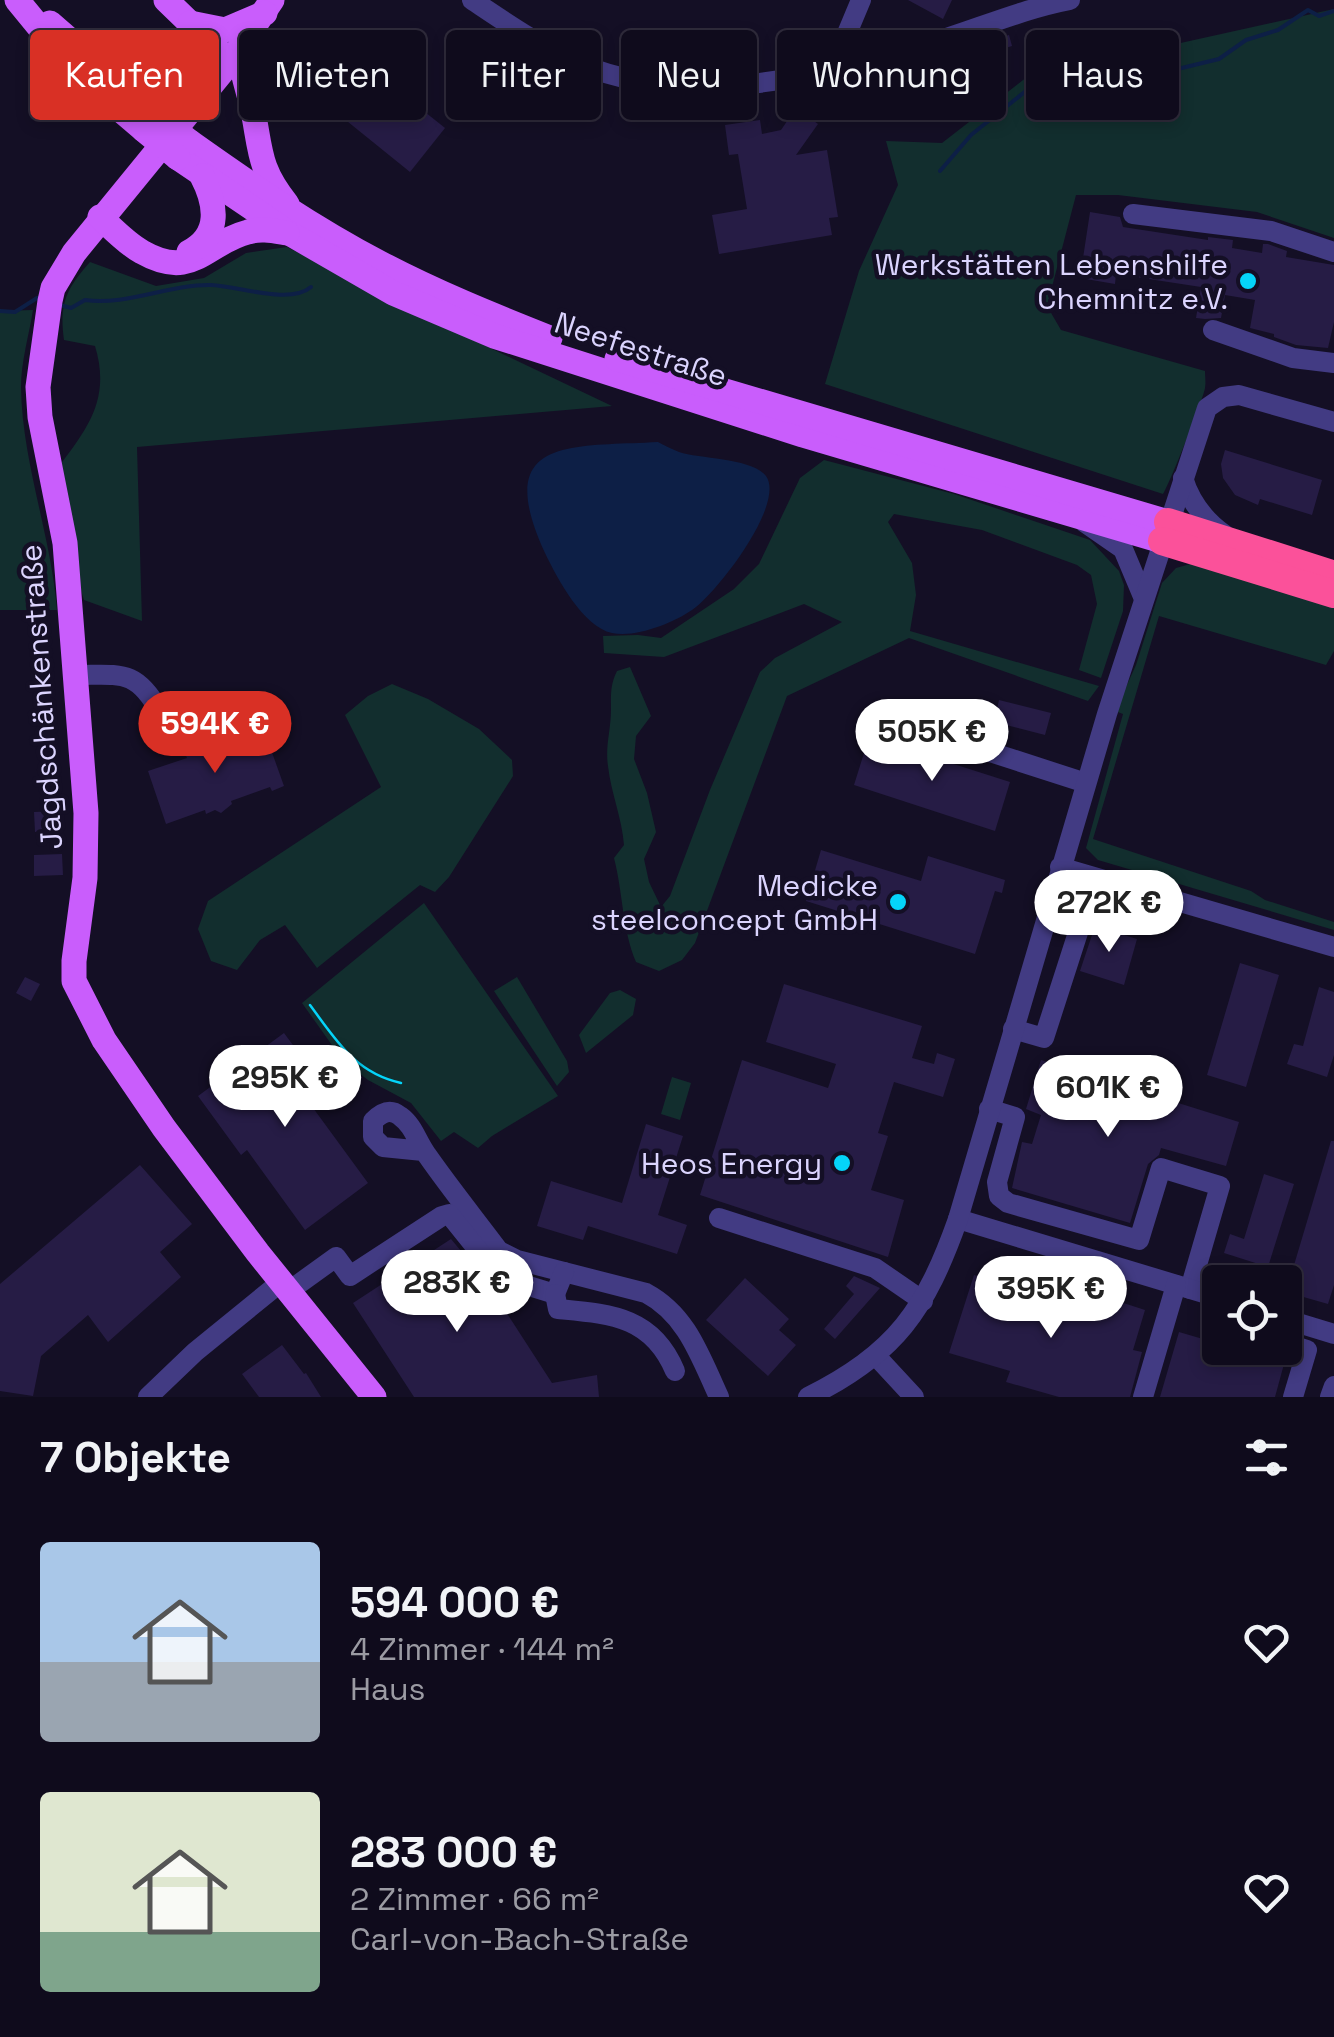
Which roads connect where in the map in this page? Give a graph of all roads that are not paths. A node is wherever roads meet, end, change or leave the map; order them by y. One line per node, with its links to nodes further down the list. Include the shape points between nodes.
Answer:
1 (20, 0): 9 (main road, Neefestraße); 15 (main road, Neefestraße, via 76,72)
2 (54, 0): 10 (main road)
3 (166, 0): 8 (main road)
4 (472, 0): 14 (street, via 577,62 652,83)
5 (861, 0): 11 (street)
6 (1070, 0): 12 (street)
7 (268, 6): 8 (main road, via 225,30); 13 (main road, Jagdschänkenstraße)
8 (189, 23): 13 (main road)
9 (57, 30)
10 (68, 30)
11 (849, 30)
12 (973, 30)
13 (234, 57): 19 (main road, Jagdschänkenstraße); 20 (main road, via 253,111 259,158)
14 (777, 80)
15 (150, 122): 16 (main road, Neefestraße, bridge)
16 (184, 150): 17 (main road, Neefestraße); 20 (main road, Neefestraße)
17 (202, 176): 20 (main road, Neefestraße); 22 (main road, via 214,206 212,228 196,249)
18 (1133, 214): 21 (street, via 1271,231)
19 (100, 217): 22 (main road); 33 (main road, Jagdschänkenstraße, via 54,288 38,387 65,543)
20 (293, 224): 22 (main road, via 253,230 193,262); 27 (main road, Neefestraße, via 393,294 494,336); 28 (main road, Neefestraße, via 564,343)
21 (1334, 252)
22 (161, 261)
23 (1214, 330): 24 (street, via 1292,358)
24 (1334, 363)
25 (1334, 422): 26 (street, via 1254,397 1223,396 1207,408)
26 (1183, 478): 28 (street); 29 (street, via 1205,519)
27 (1078, 517): 28 (main road, Neefestraße); 32 (street, via 1124,550)
28 (1165, 532): 29 (highway, Neefestraße); 31 (highway, Neefestraße); 32 (street)
29 (1238, 545): 30 (highway, Neefestraße)
30 (1334, 574)
31 (1334, 594)
32 (1144, 599): 36 (street)
33 (76, 675): 34 (street, via 133,680); 46 (main road, Jagdschänkenstraße, via 86,857 74,981 122,1069)
34 (160, 712)
35 (919, 729): 36 (street)
36 (1086, 782): 37 (street)
37 (1060, 867): 38 (street); 40 (street)
38 (1139, 890): 39 (street); 40 (street, via 1132,921 1095,911 1083,916 1044,1038)
39 (1334, 947)
40 (1012, 1029): 41 (street)
41 (989, 1109): 44 (street); 47 (street, via 1015,1117 997,1182 1008,1203 1139,1240 1161,1168 1220,1186)
42 (423, 1150): 45 (street, via 499,1251)
43 (719, 1218): 50 (street, via 875,1268)
44 (958, 1219): 47 (street); 50 (street)
45 (564, 1272): 49 (street); 59 (street, via 661,1301 686,1328)
46 (285, 1286): 49 (street, via 336,1257 350,1276 449,1214 494,1270); 57 (street, via 195,1352); 58 (main road, Jagdschänkenstraße)
47 (1183, 1287): 48 (street); 62 (street)
48 (1202, 1293)
49 (555, 1294): 55 (street, via 558,1309 617,1315 640,1326 667,1352)
50 (922, 1301): 54 (street)
51 (1302, 1324): 52 (street)
52 (1334, 1334)
53 (1302, 1349): 63 (street, via 1307,1350)
54 (876, 1356): 60 (street); 61 (street)
55 (675, 1371)
56 (1334, 1386): 64 (street)
57 (148, 1397)
58 (374, 1397)
59 (719, 1397)
60 (808, 1397)
61 (914, 1397)
62 (1143, 1397)
63 (1293, 1397)
64 (1330, 1397)

